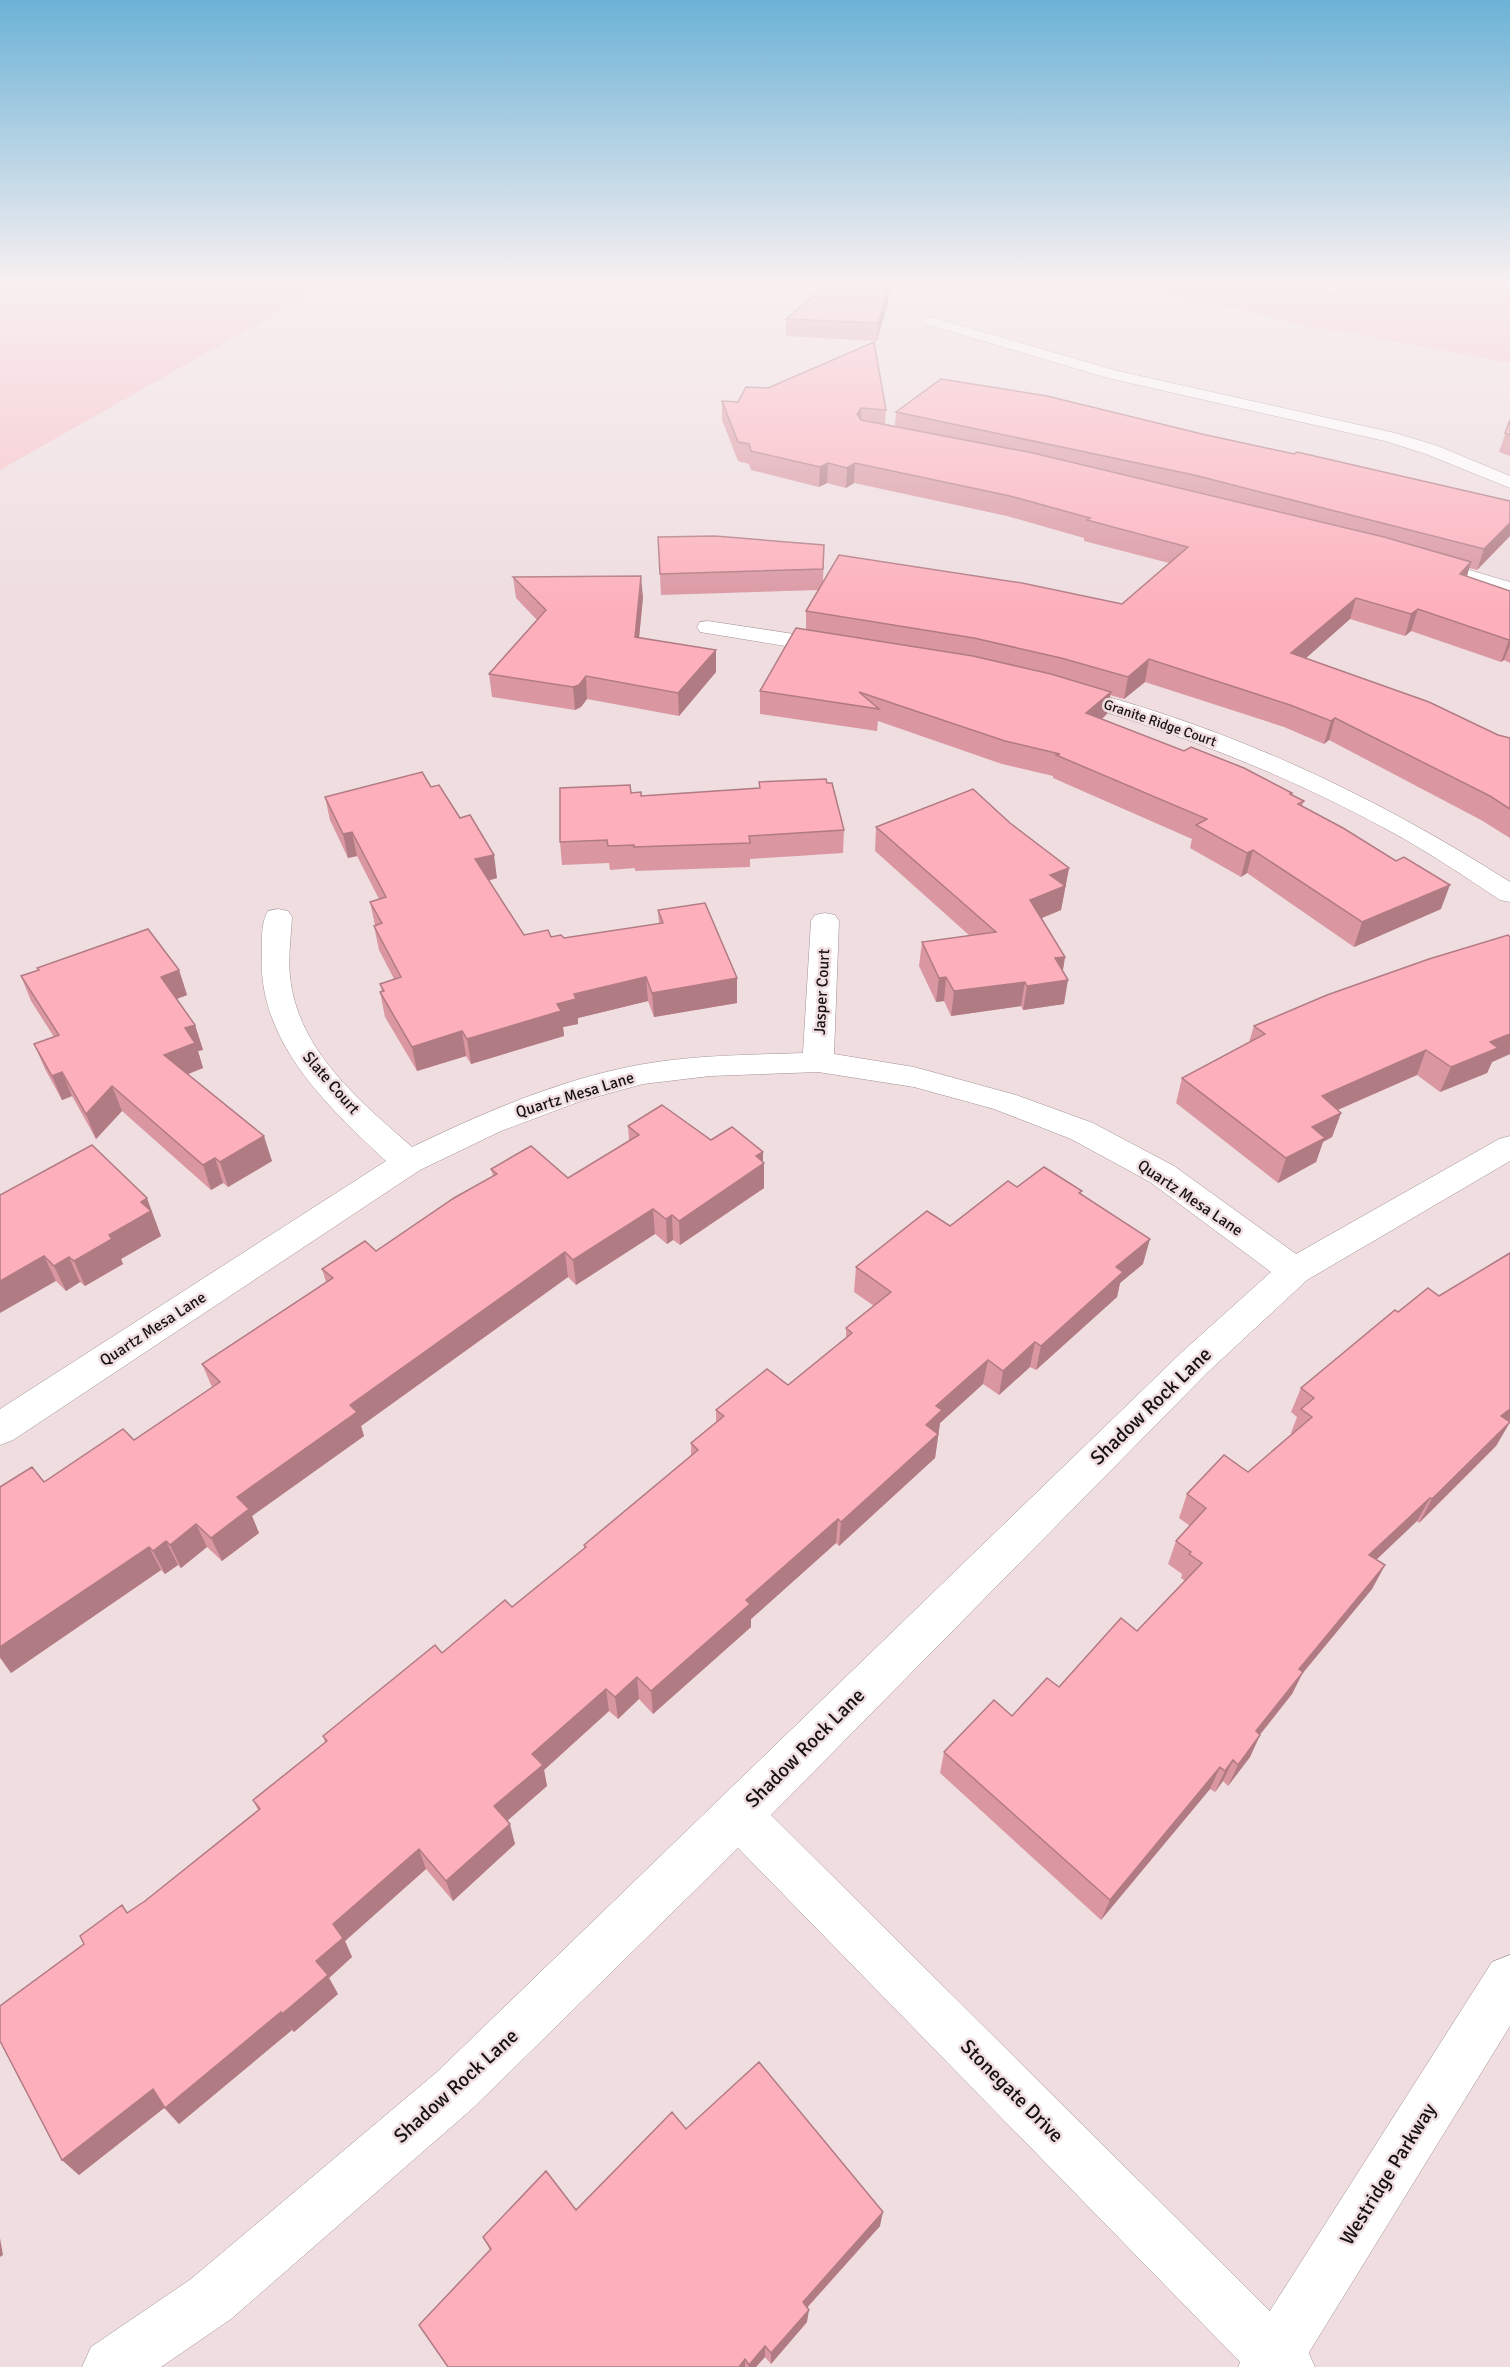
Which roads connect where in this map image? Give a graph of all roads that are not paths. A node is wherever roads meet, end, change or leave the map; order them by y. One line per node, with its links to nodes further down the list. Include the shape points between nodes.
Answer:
1 (1178, 389): 2 (street, via 1389,437 1432,450)
2 (1510, 483)
3 (1408, 559): 4 (street)
4 (1510, 588)
5 (708, 627): 6 (street)
6 (855, 650)
7 (1043, 687): 8 (street, Granite Ridge Court, via 1197,733 1303,778 1447,853)
8 (1510, 894)
9 (278, 917): 13 (street, Slate Court, via 276,984 296,1041 340,1099)
10 (825, 921): 11 (street, Jasper Court)
11 (818, 1062): 13 (street, Quartz Mesa Lane, via 710,1066 643,1074 489,1123); 14 (street, Quartz Mesa Lane, via 914,1077 1005,1102 1082,1131 1162,1174)
12 (1510, 1147): 14 (street, Shadow Rock Lane)
13 (408, 1162): 15 (street, Quartz Mesa Lane)
14 (1295, 1271): 16 (street, Shadow Rock Lane, via 1195,1362)
15 (0, 1430)
16 (738, 1815): 18 (street, Stonegate Drive); 19 (street, Shadow Rock Lane, via 455,2090 211,2299)
17 (1510, 1980): 18 (street, Westridge Parkway)
18 (1276, 2363)
19 (111, 2367)

